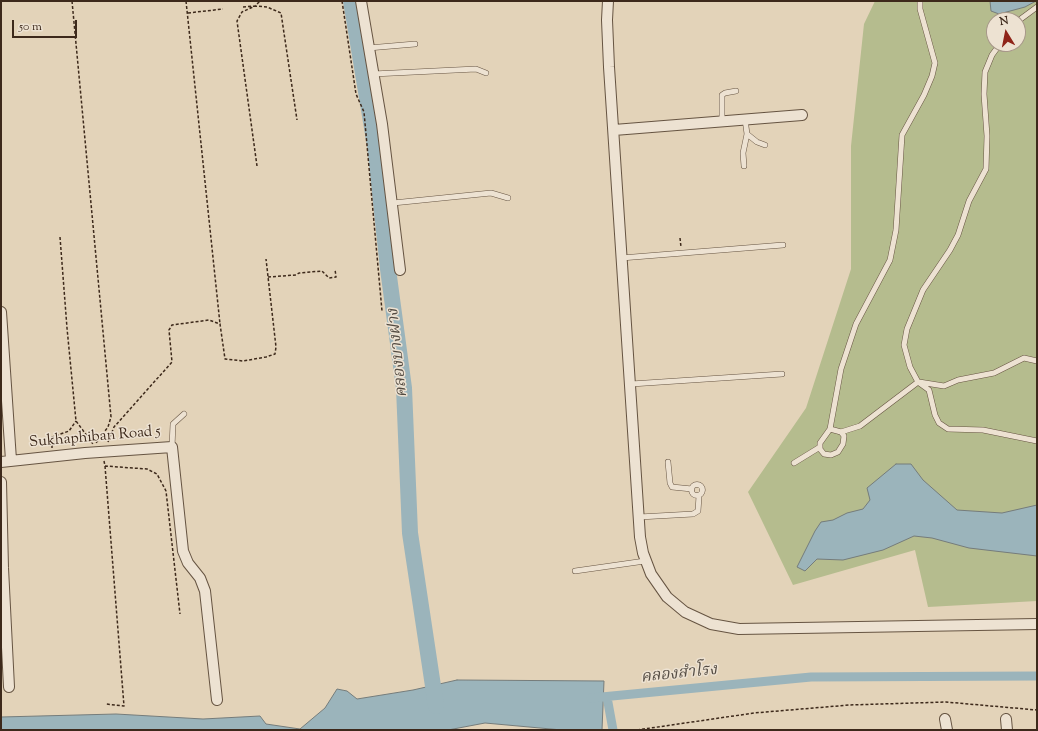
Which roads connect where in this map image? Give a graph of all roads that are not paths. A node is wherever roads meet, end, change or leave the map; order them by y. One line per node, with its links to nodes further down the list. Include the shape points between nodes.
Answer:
1 (361, 1): 7 (street)
2 (608, 1): 15 (street, via 607,28)
3 (920, 1): 30 (lane, via 935,63 926,88 902,135 896,230 890,260 856,324 841,369)
4 (1037, 7): 5 (lane)
5 (1026, 15)
6 (415, 44): 7 (lane)
7 (368, 48): 10 (street)
8 (994, 52): 27 (lane, via 986,72 984,94 986,169 958,235 923,290 907,329 904,345 906,355)
9 (486, 73): 10 (lane, via 476,69)
10 (373, 74): 20 (street)
11 (736, 92): 14 (lane, via 722,95)
12 (802, 115): 13 (street)
13 (745, 119): 14 (street); 16 (lane)
14 (722, 121): 15 (street)
15 (614, 130): 22 (street)
16 (747, 134): 17 (lane); 18 (lane, via 743,153)
17 (765, 145)
18 (744, 166)
19 (508, 198): 20 (lane, via 491,193)
20 (393, 203): 23 (street)
21 (783, 245): 22 (lane)
22 (620, 258): 28 (street)
23 (400, 270)
24 (1, 312): 35 (street)
25 (1037, 361): 27 (lane, via 1024,358 994,374 958,380 944,386)
26 (782, 374): 28 (lane)
27 (918, 382): 31 (lane, via 860,426); 32 (lane, via 929,390 935,415 939,423 948,429 983,430)
28 (631, 384): 42 (street)
29 (184, 414): 33 (lane, via 173,424)
30 (830, 429): 31 (lane); 34 (lane, via 822,439)
31 (841, 432): 34 (lane, via 844,436 838,452 824,454)
32 (1037, 441)
33 (172, 447): 35 (street, Sukhaphiban Road 5); 48 (street, Sukhaphiban Road 5, via 183,551 205,591)
34 (820, 447): 38 (lane)
35 (11, 460): 36 (street, Sukhaphiban Road 5)
36 (1, 462)
37 (668, 462): 40 (lane, via 672,487)
38 (794, 463)
39 (1, 482): 43 (street)
40 (692, 489): 41 (lane, via 694,495); 41 (lane, via 695,485 700,485 703,490)
41 (699, 496): 42 (lane, via 698,511 693,514)
42 (639, 517): 44 (street)
43 (2, 544): 47 (street)
44 (645, 561): 45 (lane); 46 (street, via 666,597 685,612 711,624 739,629)
45 (575, 571)
46 (1037, 624)
47 (9, 687)
48 (216, 700)
49 (945, 719): 51 (street)
50 (1006, 719): 52 (street)
51 (947, 730)
52 (1007, 730)

